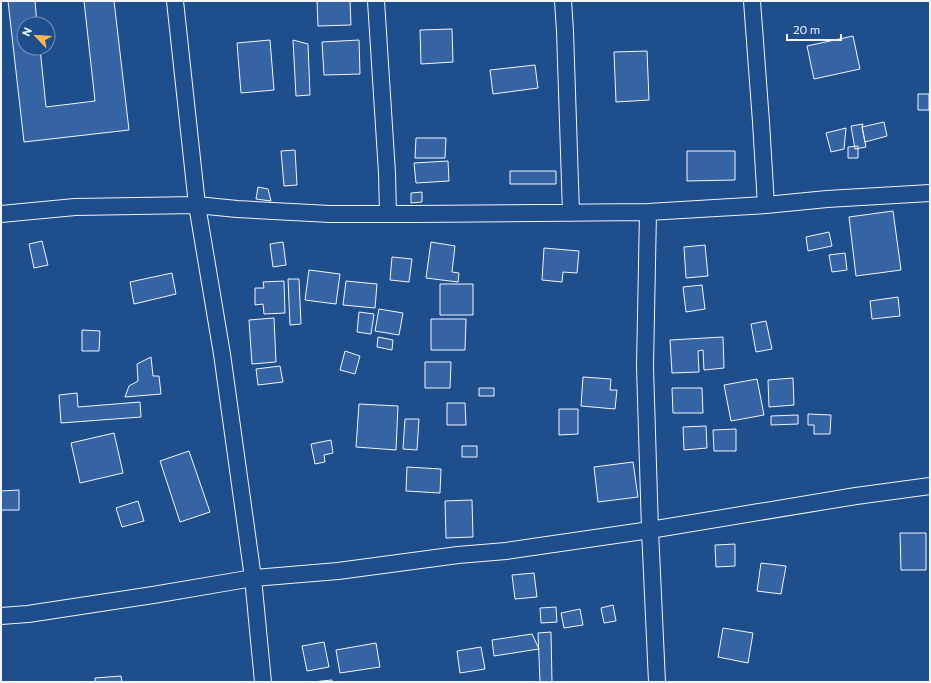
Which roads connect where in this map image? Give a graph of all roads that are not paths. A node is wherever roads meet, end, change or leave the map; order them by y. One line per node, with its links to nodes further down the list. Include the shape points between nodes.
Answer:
1 (175, 1): 6 (street)
2 (376, 1): 11 (street)
3 (563, 1): 9 (street)
4 (752, 1): 7 (street)
5 (930, 193): 7 (street)
6 (197, 205): 10 (street, via 74,207); 11 (street, via 303,213); 14 (street, via 222,354)
7 (766, 205): 8 (street)
8 (648, 212): 9 (street); 13 (street, via 645,367)
9 (571, 213): 11 (street)
10 (1, 214)
11 (388, 214)
12 (930, 486): 13 (street)
13 (650, 530): 14 (street, via 506,551 338,571); 17 (street)
14 (253, 578): 15 (street, via 28,614); 16 (street)
15 (1, 616)
16 (263, 682)
17 (657, 682)

